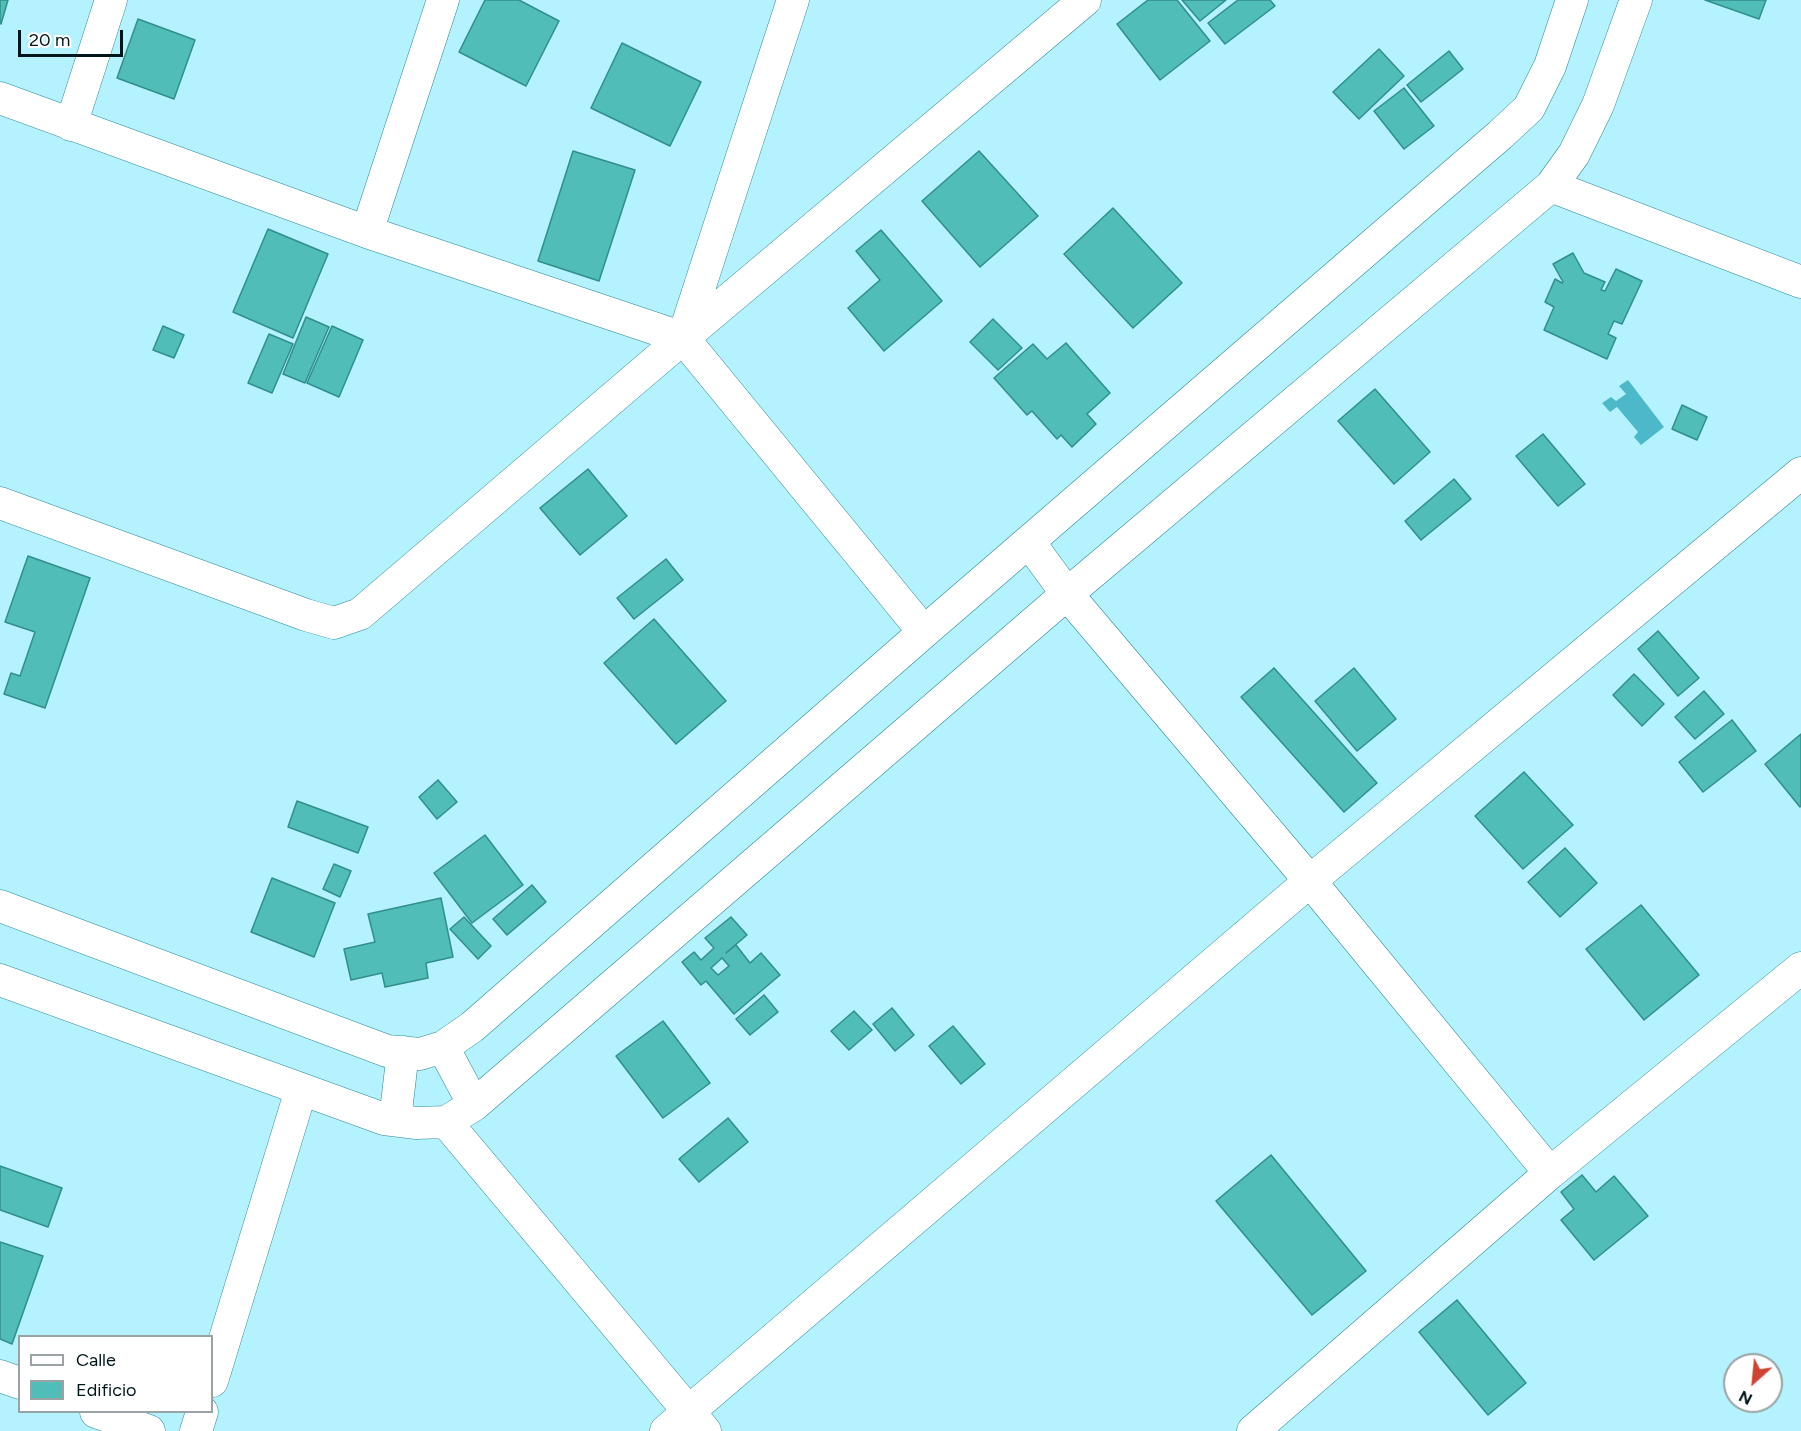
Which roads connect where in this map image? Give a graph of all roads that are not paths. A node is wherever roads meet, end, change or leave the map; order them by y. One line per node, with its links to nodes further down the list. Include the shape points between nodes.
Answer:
1 (111, 0): 8 (street)
2 (443, 0): 10 (street)
3 (793, 0): 12 (street)
4 (1085, 0): 12 (street)
5 (1572, 0): 15 (street, via 1550,66 1529,108)
6 (1636, 0): 9 (street, via 1598,105 1574,154)
7 (0, 98): 8 (street)
8 (71, 125): 10 (street)
9 (1551, 186): 11 (street); 16 (street)
10 (367, 232): 12 (street)
11 (1801, 282)
12 (683, 338): 14 (street, via 360,614 334,623); 17 (street)
13 (1801, 472): 18 (street)
14 (0, 503)
15 (1029, 542): 16 (street); 17 (street)
16 (1067, 594): 18 (street); 25 (street)
17 (924, 632): 22 (street, via 472,1027)
18 (1310, 881): 28 (street); 34 (street)
19 (0, 906): 23 (street, via 387,1051)
20 (1801, 968): 28 (street)
21 (0, 980): 24 (street)
22 (443, 1047): 23 (street, via 420,1054); 25 (street)
23 (403, 1052): 26 (street)
24 (301, 1090): 26 (street); 30 (street)
25 (474, 1105): 27 (street)
26 (395, 1120): 27 (street)
27 (446, 1122): 34 (street)
28 (1550, 1173): 37 (street)
29 (0, 1376): 31 (street)
30 (213, 1378)
31 (18, 1382)
32 (99, 1413): 35 (street)
33 (202, 1413): 36 (street)
34 (687, 1424)
35 (149, 1431)
36 (196, 1431)
37 (1253, 1431)

